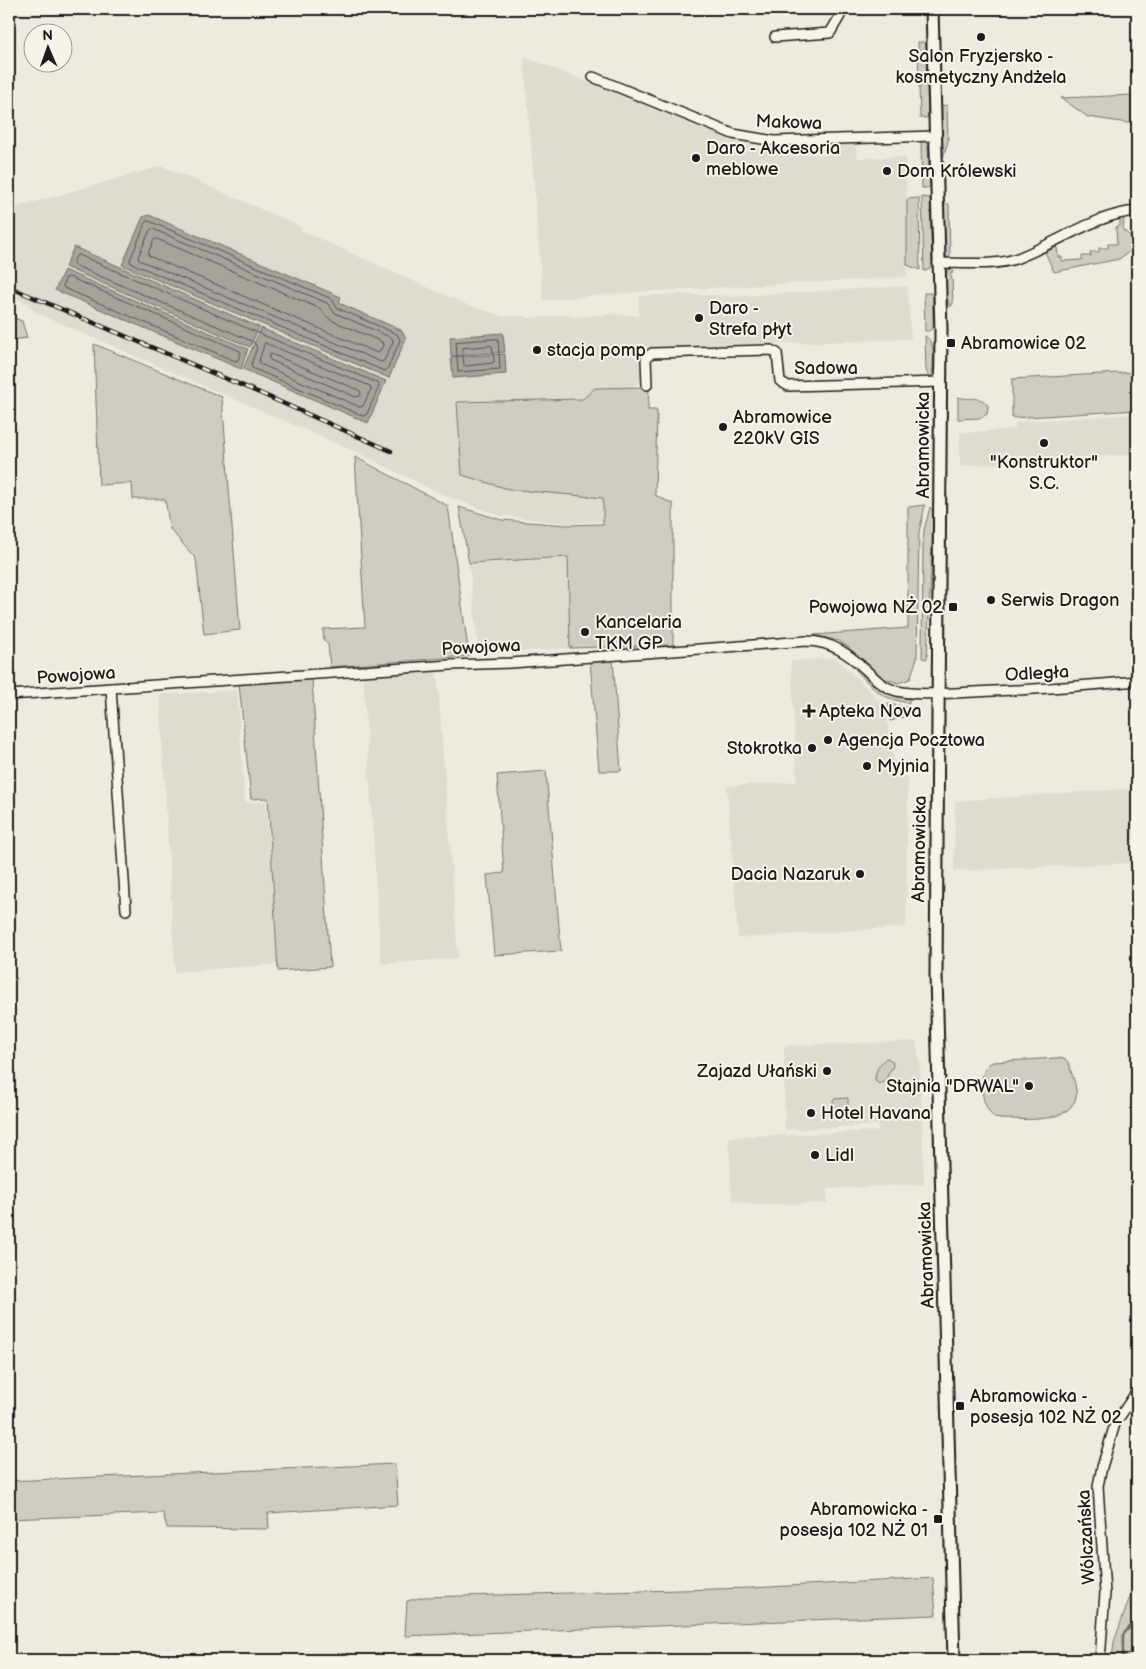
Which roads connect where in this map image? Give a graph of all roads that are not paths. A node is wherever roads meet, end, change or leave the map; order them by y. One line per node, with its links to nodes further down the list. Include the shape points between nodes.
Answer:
1 (839, 9): 3 (street, via 840,16 830,33)
2 (932, 9): 5 (main road, Abramowicka)
3 (775, 37)
4 (592, 77): 5 (street, Makowa, via 733,134 774,141)
5 (935, 136): 7 (main road, Abramowicka)
6 (1137, 211): 7 (street, via 1113,215 1009,260)
7 (938, 263): 8 (main road, Abramowicka)
8 (941, 382): 9 (street, Sadowa, via 788,386 780,381 777,353 771,350 652,353 646,358); 12 (main road, Abramowicka)
9 (647, 385)
10 (1137, 681): 12 (street, Odległa, via 1042,690)
11 (111, 688): 12 (street, Powojowa, via 811,641 838,648 886,687 905,692); 13 (street, Powojowa); 14 (street)
12 (938, 693): 16 (main road, Abramowicka, via 936,975)
13 (9, 696)
14 (126, 910)
15 (1137, 1391): 17 (street, Wólczańska, via 1115,1424 1098,1486 1105,1593)
16 (954, 1660)
17 (1100, 1660)

